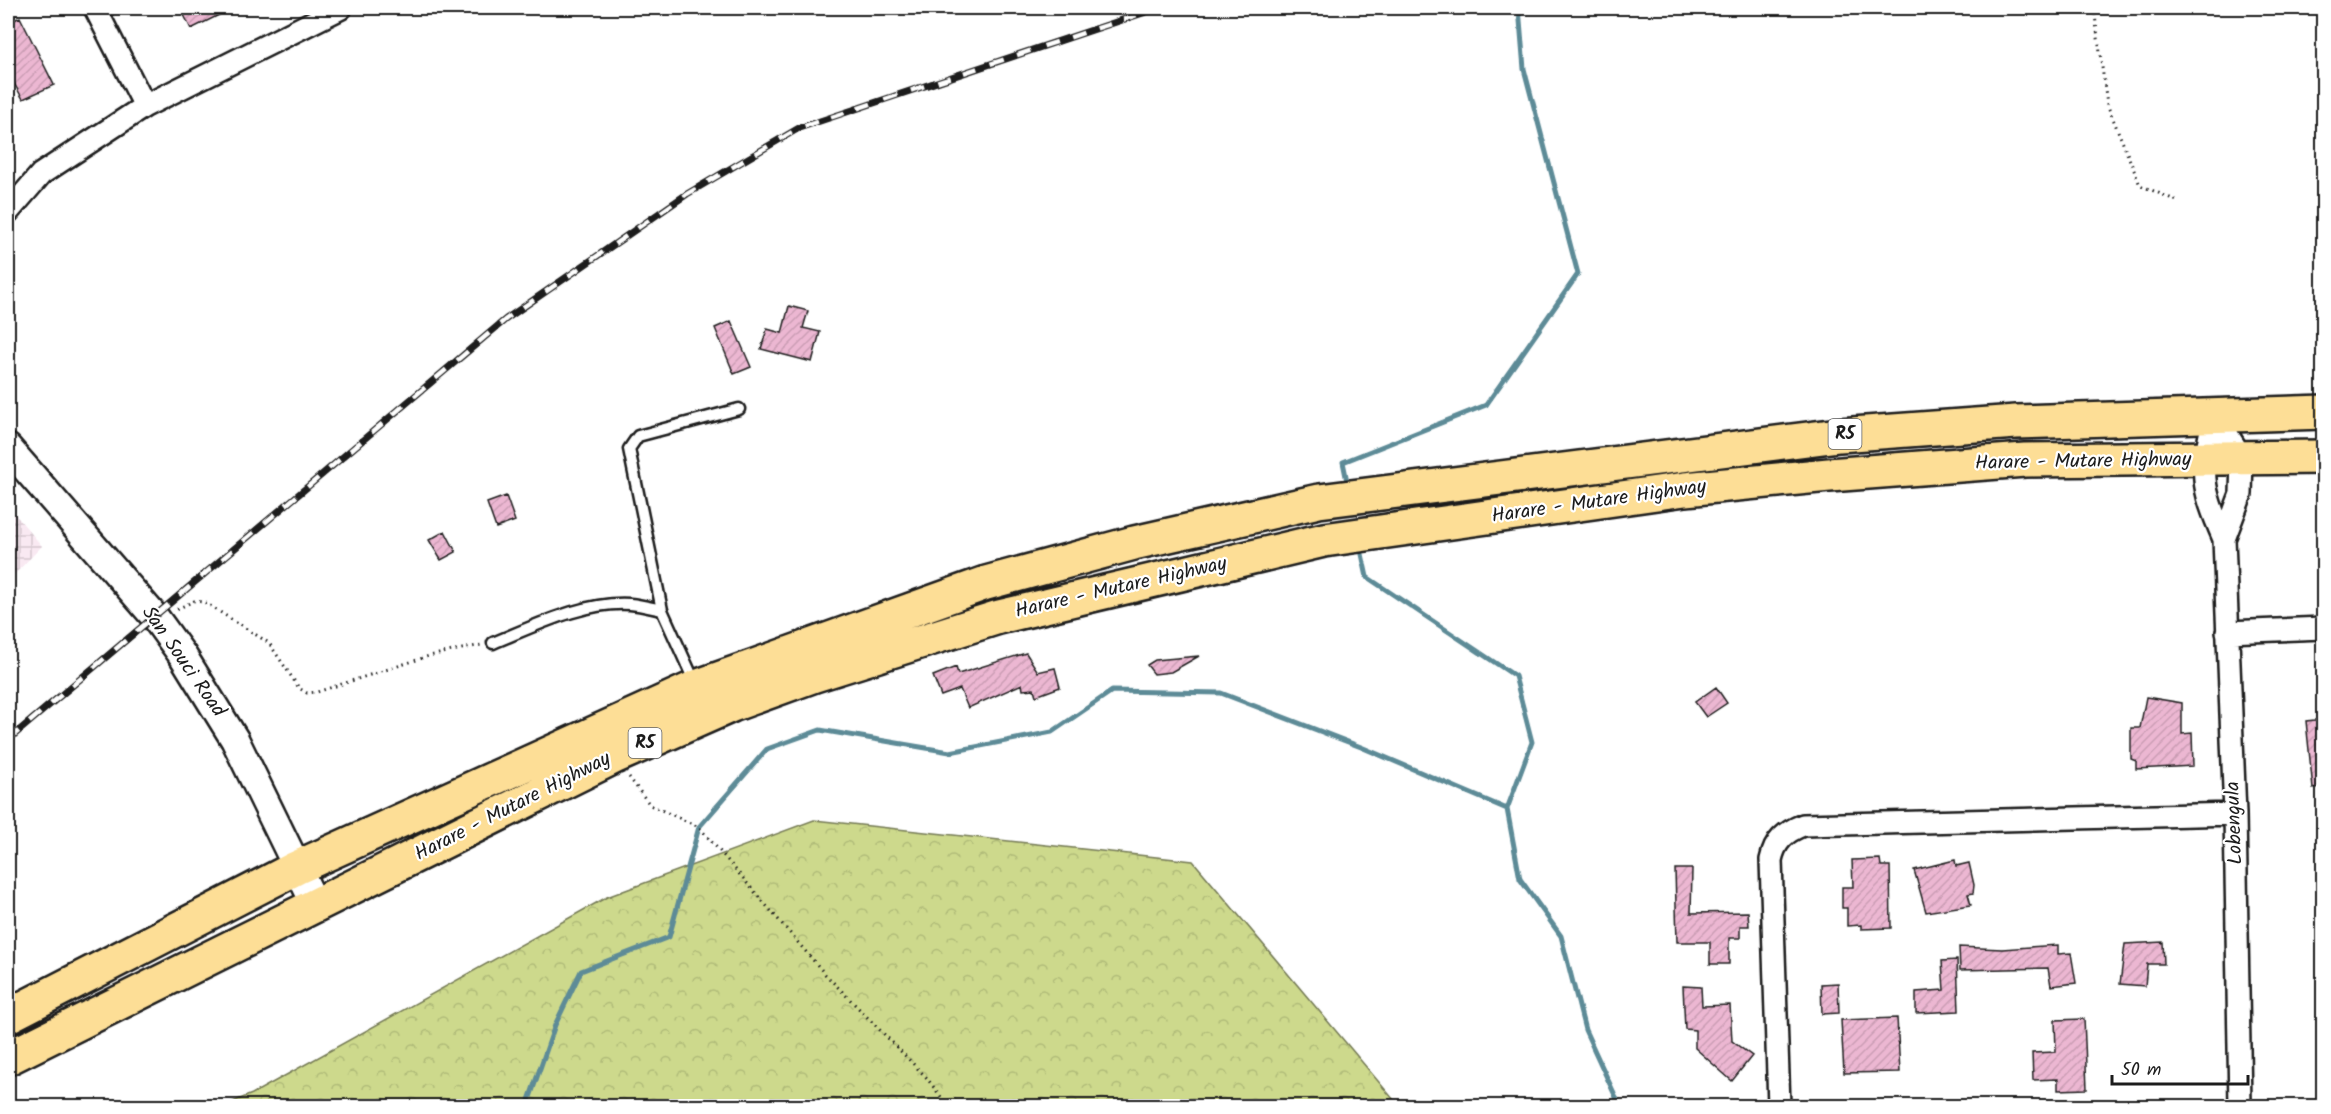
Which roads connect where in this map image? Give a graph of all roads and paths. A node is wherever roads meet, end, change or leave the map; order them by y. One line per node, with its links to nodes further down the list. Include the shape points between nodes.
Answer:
1 (95, 8): 4 (street)
2 (341, 8): 4 (street)
3 (2094, 8): 5 (path, via 2107,104 2140,185)
4 (145, 106): 6 (street, via 48,169)
5 (2177, 201)
6 (8, 212)
7 (739, 409): 15 (lane, via 638,436 630,449)
8 (2324, 412): 9 (highway, Harare - Mutare Highway / R5)
9 (2215, 414): 12 (street); 13 (street, Lobengula); 20 (highway, Harare - Mutare Highway / R5, via 2016,422 1839,435 1319,501 1134,543 986,583)
10 (8, 448): 16 (street, San Souci Road)
11 (2324, 457): 12 (highway, Harare - Mutare Highway / R5)
12 (2242, 458): 13 (highway, Harare - Mutare Highway / R5); 14 (street, Lobengula, via 2241,494)
13 (2204, 459): 14 (street, Lobengula, via 2206,497); 21 (highway, Harare - Mutare Highway / R5, via 2025,460 1829,475 1685,489 1324,540 999,617 732,705)
14 (2224, 539): 18 (street, Lobengula)
15 (662, 610): 19 (lane, via 627,604 582,610); 20 (lane)
16 (157, 620): 19 (path, via 194,601 204,602 269,643 299,688 307,693 429,656); 23 (street, San Souci Road, via 235,740)
17 (2324, 628): 18 (street)
18 (2227, 632): 22 (street, Lobengula)
19 (493, 643)
20 (696, 687): 23 (highway, Harare - Mutare Highway / R5)
21 (614, 757): 24 (highway, Harare - Mutare Highway / R5); 27 (path, via 650,805 699,827 818,965 926,1077)
22 (2235, 814): 28 (street, via 1803,825 1790,830 1774,849 1771,860); 29 (street, Lobengula)
23 (296, 868): 24 (street, San Souci Road); 25 (highway, Harare - Mutare Highway / R5)
24 (316, 906): 26 (highway, Harare - Mutare Highway / R5)
25 (8, 1016)
26 (8, 1058)
27 (948, 1107)
28 (1779, 1107)
29 (2240, 1107)

